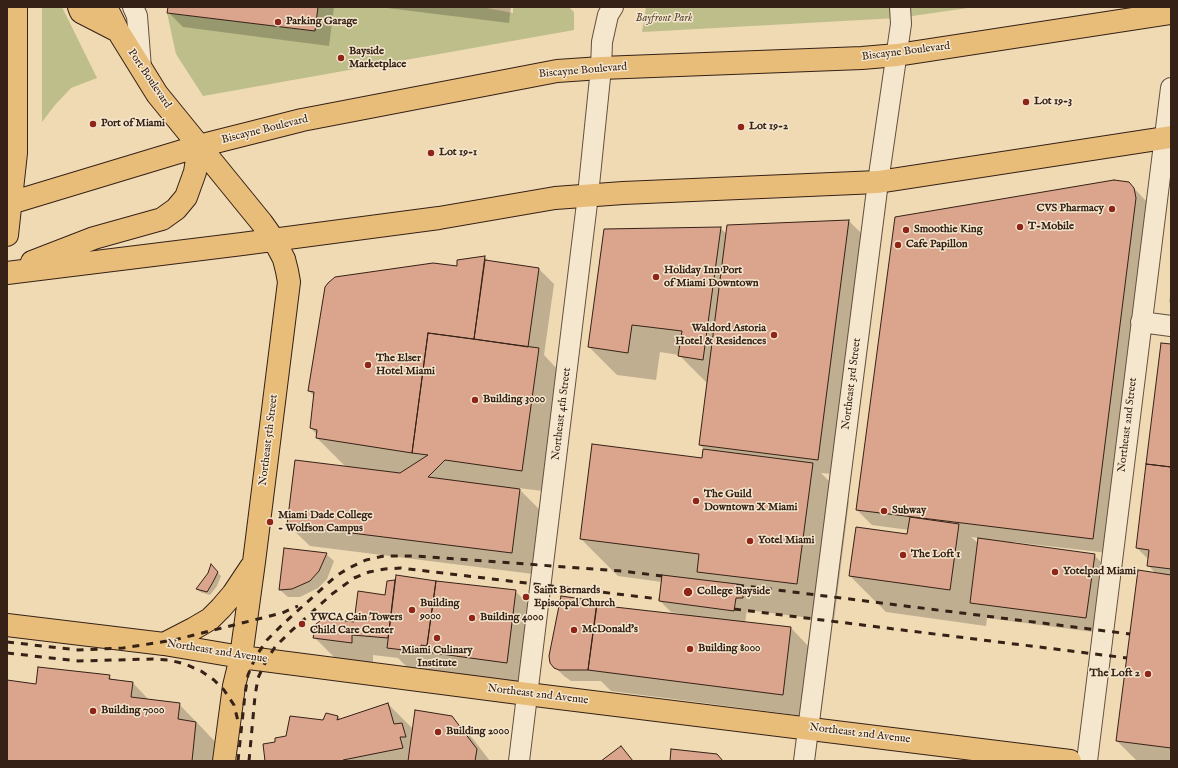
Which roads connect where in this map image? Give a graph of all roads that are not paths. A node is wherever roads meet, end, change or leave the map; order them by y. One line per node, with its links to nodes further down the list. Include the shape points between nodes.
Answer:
1 (16, 7): 17 (main road, via 16,154)
2 (79, 7): 8 (main road, via 81,12)
3 (106, 7): 8 (main road, Port Boulevard)
4 (133, 7): 10 (street, via 137,16)
5 (613, 7): 11 (street, Northeast 4th Street, via 608,15 602,42)
6 (900, 7): 9 (street, Northeast 3rd Street, via 901,24)
7 (1171, 13): 9 (main road, Biscayne Boulevard)
8 (118, 31): 10 (main road, Port Boulevard)
9 (897, 55): 11 (main road, Biscayne Boulevard); 15 (street, Northeast 3rd Street)
10 (141, 68): 14 (main road, Port Boulevard, via 157,94)
11 (601, 68): 14 (main road, Biscayne Boulevard, via 557,72 371,106); 16 (street, Northeast 4th Street)
12 (1171, 88): 13 (street, Northeast 2nd Street)
13 (1168, 137): 15 (main road); 21 (street, Northeast 2nd Street)
14 (199, 146): 17 (main road, Biscayne Boulevard); 19 (main road, Northeast 5th Street); 20 (main road, via 195,172 186,197 176,209 162,219 94,238)
15 (878, 182): 16 (main road); 28 (street, Northeast 3rd Street)
16 (588, 195): 19 (main road); 27 (street, Northeast 4th Street)
17 (9, 204): 18 (main road)
18 (7, 234)
19 (274, 240): 20 (main road); 23 (main road, Northeast 5th Street, via 284,259 288,282)
20 (7, 273)
21 (1141, 322): 22 (street); 33 (street, Northeast 2nd Street)
22 (1171, 326)
23 (254, 562): 25 (main road, via 233,594 210,619); 26 (main road, Northeast 5th Street)
24 (7, 625): 25 (main road, Northeast 2nd Avenue)
25 (164, 644): 26 (main road, Northeast 2nd Avenue)
26 (241, 657): 27 (main road, Northeast 2nd Avenue); 29 (main road, Northeast 5th Street, via 234,686)
27 (527, 694): 28 (main road, Northeast 2nd Avenue); 30 (street, Northeast 4th Street)
28 (809, 728): 31 (street, Northeast 3rd Street); 32 (main road, Northeast 2nd Avenue)
29 (224, 761)
30 (519, 761)
31 (804, 761)
32 (1070, 761)
33 (1087, 761)

